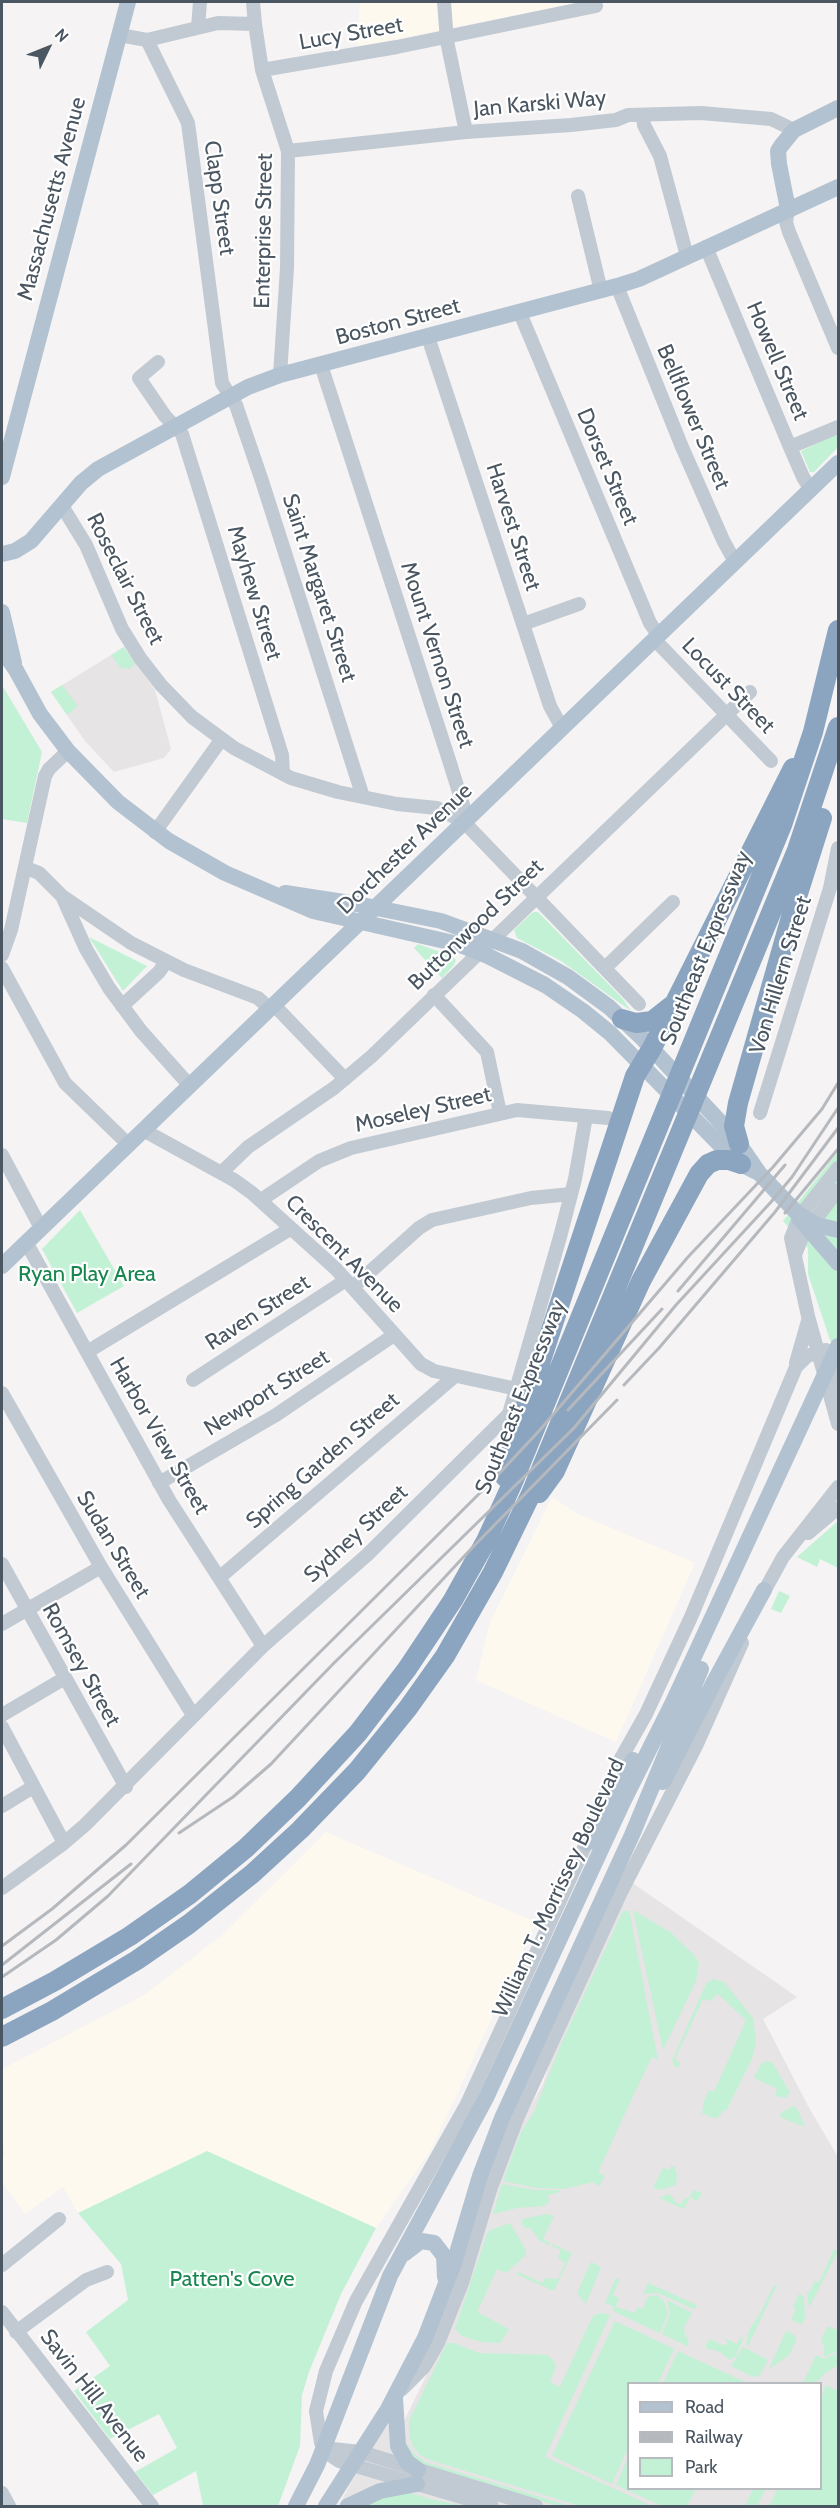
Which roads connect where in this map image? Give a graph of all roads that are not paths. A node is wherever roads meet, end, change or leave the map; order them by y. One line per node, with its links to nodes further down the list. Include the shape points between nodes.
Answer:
1 (128, 2): 8 (main road, Massachusetts Avenue)
2 (200, 2): 7 (street)
3 (253, 2): 6 (street, Enterprise Street)
4 (444, 2): 9 (street)
5 (596, 6): 9 (street, Lucy Street)
6 (255, 24): 7 (street); 11 (street, Enterprise Street)
7 (198, 27): 10 (street)
8 (119, 35): 10 (street); 35 (main road, Massachusetts Avenue)
9 (446, 37): 11 (street, Lucy Street); 15 (street)
10 (147, 40): 30 (street, Clapp Street, via 188,123 219,368)
11 (262, 70): 16 (street, Enterprise Street)
12 (838, 108): 14 (main road)
13 (643, 116): 14 (street, Jan Karski Way, via 701,113 771,119); 15 (street, Jan Karski Way); 21 (street, via 660,156)
14 (794, 129): 19 (main road, via 778,155)
15 (466, 132): 16 (street, Jan Karski Way)
16 (288, 151): 29 (street, Enterprise Street, via 287,268)
17 (838, 187): 19 (main road, Boston Street)
18 (578, 196): 23 (street)
19 (788, 209): 20 (main road, Boston Street); 26 (street, via 789,232)
20 (706, 247): 21 (main road, Boston Street); 33 (street, Howell Street)
21 (687, 256): 22 (main road, Boston Street)
22 (618, 286): 23 (main road, Boston Street); 39 (street, Bellflower Street, via 681,447)
23 (601, 291): 24 (main road, Boston Street)
24 (520, 313): 25 (main road, Boston Street); 44 (street, Dorset Street)
25 (428, 337): 28 (main road, Boston Street); 42 (street, Harvest Street)
26 (838, 348)
27 (158, 362): 31 (street, Mayhew Street, via 139,378)
28 (321, 365): 29 (main road, Boston Street); 58 (street, Mount Vernon Street, via 449,760 463,805)
29 (280, 375): 30 (main road, Boston Street)
30 (229, 396): 31 (main road, Boston Street); 57 (street, Saint Margaret Street, via 236,405 262,481)
31 (176, 426): 37 (main road, Boston Street, via 98,470); 56 (street, Mayhew Street, via 182,434 224,564 282,755)
32 (838, 426): 33 (street)
33 (790, 447): 36 (street, Howell Street)
34 (838, 464): 36 (main road, Dorchester Avenue)
35 (2, 477)
36 (811, 489): 39 (main road, Dorchester Avenue)
37 (62, 506): 38 (main road, Boston Street, via 31,541); 52 (street, Roseclair Street, via 86,545 122,629 140,658 192,717)
38 (2, 554)
39 (735, 562): 44 (main road, Dorchester Avenue)
40 (579, 604): 42 (street)
41 (2, 612): 46 (main road)
42 (523, 624): 50 (street, Harvest Street, via 550,706)
43 (838, 630): 51 (highway, Southeast Expressway)
44 (657, 638): 48 (street, Locust Street); 50 (main road, Dorchester Avenue)
45 (2, 650): 46 (main road)
46 (16, 670): 53 (main road, via 40,714)
47 (750, 692): 48 (street, Buttonwood Street)
48 (726, 714): 54 (street, Locust Street); 65 (street, Buttonwood Street)
49 (838, 727): 55 (highway, Southeast Expressway)
50 (562, 728): 58 (main road, Dorchester Avenue)
51 (813, 732): 77 (highway); 122 (highway, Southeast Expressway, via 782,825)
52 (221, 740): 56 (street, Roseclair Street); 59 (street)
53 (68, 751): 59 (main road, via 118,802); 61 (street, via 45,776)
54 (771, 761)
55 (825, 771): 90 (highway, via 826,807 736,1107 735,1126); 123 (highway, Southeast Expressway, via 794,858)
56 (284, 774): 57 (street, Roseclair Street)
57 (363, 797): 58 (street, Roseclair Street, via 436,808)
58 (464, 822): 62 (main road, Dorchester Avenue); 65 (street)
59 (155, 832): 63 (main road, via 196,858)
60 (838, 848): 86 (street, Von Hillern Street, via 830,888)
61 (26, 868): 64 (street, via 39,873); 72 (street)
62 (397, 888): 67 (main road, Dorchester Avenue); 68 (main road)
63 (272, 891): 67 (main road); 69 (main road, via 313,911)
64 (62, 896): 73 (street); 79 (street, via 86,948)
65 (536, 896): 70 (street, Buttonwood Street); 75 (street)
66 (673, 902): 75 (street)
67 (375, 909): 68 (main road); 69 (main road, Dorchester Avenue)
68 (412, 914): 70 (main road)
69 (360, 923): 71 (main road, via 436,938); 80 (main road, Dorchester Avenue)
70 (492, 939): 71 (street, Buttonwood Street); 81 (main road, via 568,977)
71 (479, 952): 76 (street, Buttonwood Street); 82 (main road, via 531,977)
72 (2, 955)
73 (166, 962): 79 (street); 80 (street)
74 (2, 968): 91 (street, via 65,1083)
75 (604, 968): 78 (street)
76 (434, 995): 83 (street, Buttonwood Street); 85 (street, via 487,1053)
77 (676, 999): 81 (highway, via 652,1021 636,1023); 82 (highway)
78 (639, 1004)
79 (122, 1006): 84 (street)
80 (272, 1007): 83 (street); 84 (main road, Dorchester Avenue)
81 (622, 1019): 82 (main road)
82 (646, 1056): 90 (main road); 94 (main road, via 720,1145); 122 (highway, via 634,1076 507,1463)
83 (345, 1079): 95 (street, Buttonwood Street, via 248,1147)
84 (190, 1086): 89 (main road, Dorchester Avenue)
85 (501, 1113): 87 (street, Moseley Street, via 517,1110); 98 (street, Moseley Street, via 340,1151)
86 (760, 1113)
87 (586, 1116): 88 (street, Moseley Street); 97 (street, Sydney Street)
88 (608, 1118)
89 (145, 1131): 91 (main road, Dorchester Avenue); 95 (street, Crescent Avenue)
90 (740, 1144): 94 (main road)
91 (129, 1145): 99 (main road, Dorchester Avenue)
92 (2, 1155): 99 (street)
93 (838, 1168): 103 (street, via 797,1223 791,1238)
94 (750, 1169): 101 (main road, via 794,1210); 123 (highway, via 721,1160 705,1167 641,1281 555,1471)
95 (220, 1173): 98 (street, Crescent Avenue)
96 (838, 1190): 103 (street, via 802,1237)
97 (571, 1194): 106 (street, Raven Street, via 531,1198 432,1220); 115 (street, Sydney Street)
98 (261, 1200): 100 (street, Crescent Avenue)
99 (41, 1228): 102 (main road, Dorchester Avenue)
100 (290, 1229): 106 (street, Crescent Avenue); 110 (street)
101 (825, 1232): 104 (main road)
102 (26, 1242): 105 (main road, Dorchester Avenue); 110 (street, Harbor View Street)
103 (795, 1260): 107 (street)
104 (838, 1263)
105 (2, 1266)
106 (349, 1284): 109 (street, Crescent Avenue); 114 (street, Raven Street)
107 (804, 1289): 108 (street); 111 (street)
108 (808, 1316): 111 (street); 113 (street, William T. Morrissey Boulevard)
109 (394, 1335): 112 (street, Crescent Avenue, via 422,1364); 119 (street, Newport Street, via 276,1415)
110 (87, 1352): 119 (street, Harbor View Street)
111 (829, 1358): 113 (street); 116 (street); 118 (street); 133 (main road, William T. Morrissey Boulevard, via 814,1402); 140 (main road, William T. Morrissey Boulevard, via 818,1420 694,1685)
112 (455, 1376): 115 (street, Crescent Avenue); 127 (street, Spring Garden Street)
113 (791, 1377): 142 (street, William T. Morrissey Boulevard, via 692,1617 606,1790)
114 (193, 1380)
115 (518, 1389): 131 (street, Sydney Street, via 510,1414 367,1555)
116 (838, 1390)
117 (2, 1393): 126 (street, Sudan Street)
118 (838, 1424)
119 (159, 1482): 127 (street, Harbor View Street)
120 (838, 1487): 124 (street, William T. Morrissey Boulevard)
121 (836, 1511): 124 (street, William T. Morrissey Boulevard)
122 (500, 1512): 144 (highway, Southeast Expressway, via 462,1585 417,1656 319,1777 207,1881 68,1974)
123 (521, 1517): 145 (highway, Southeast Expressway, via 441,1663 388,1734 277,1852 216,1904 149,1952)
124 (792, 1546): 128 (street, William T. Morrissey Boulevard)
125 (2, 1564): 129 (street, Romsey Street)
126 (101, 1568): 129 (street); 135 (street, Sudan Street)
127 (219, 1578): 131 (street, Harbor View Street)
128 (765, 1590): 140 (main road); 153 (street, William T. Morrissey Boulevard, via 722,1693 623,1888 521,2109 438,2343 424,2367)
129 (27, 1610): 130 (street); 132 (street, Romsey Street)
130 (2, 1624)
131 (263, 1646): 135 (street, Sydney Street)
132 (65, 1678): 134 (street); 137 (street, Romsey Street)
133 (673, 1702): 142 (main road, via 630,1764); 147 (main road, William T. Morrissey Boulevard, via 486,2098)
134 (2, 1715)
135 (193, 1715): 137 (street, Sydney Street)
136 (2, 1727): 138 (street)
137 (126, 1786): 141 (street, Sydney Street)
138 (33, 1787): 139 (street); 141 (street)
139 (2, 1806)
140 (632, 1835): 150 (main road, William T. Morrissey Boulevard, via 502,2118)
141 (64, 1843): 143 (street, Sydney Street)
142 (587, 1843): 154 (street, William T. Morrissey Boulevard, via 467,2104 346,2321 318,2401 317,2426)
143 (2, 1888)
144 (2, 2008)
145 (2, 2037)
146 (59, 2219): 148 (street)
147 (397, 2263): 150 (main road, via 418,2242 434,2243 444,2256); 154 (main road, William T. Morrissey Boulevard)
148 (2, 2265)
149 (107, 2272): 152 (street, via 86,2280)
150 (443, 2293): 153 (main road, William T. Morrissey Boulevard)
151 (2, 2312): 152 (street, Savin Hill Avenue)
152 (16, 2332): 159 (street, Savin Hill Avenue)
153 (395, 2398): 155 (main road, William T. Morrissey Boulevard); 156 (main road, via 398,2446)
154 (323, 2448): 155 (street, via 333,2457); 160 (main road, William T. Morrissey Boulevard)
155 (357, 2459): 156 (street); 161 (main road, William T. Morrissey Boulevard)
156 (418, 2477): 162 (main road, via 371,2493); 163 (street); 164 (street)
157 (2, 2493): 158 (street)
158 (9, 2506)
159 (152, 2506)
160 (296, 2506)
161 (326, 2506)
162 (348, 2506)
163 (492, 2506)
164 (536, 2506)

